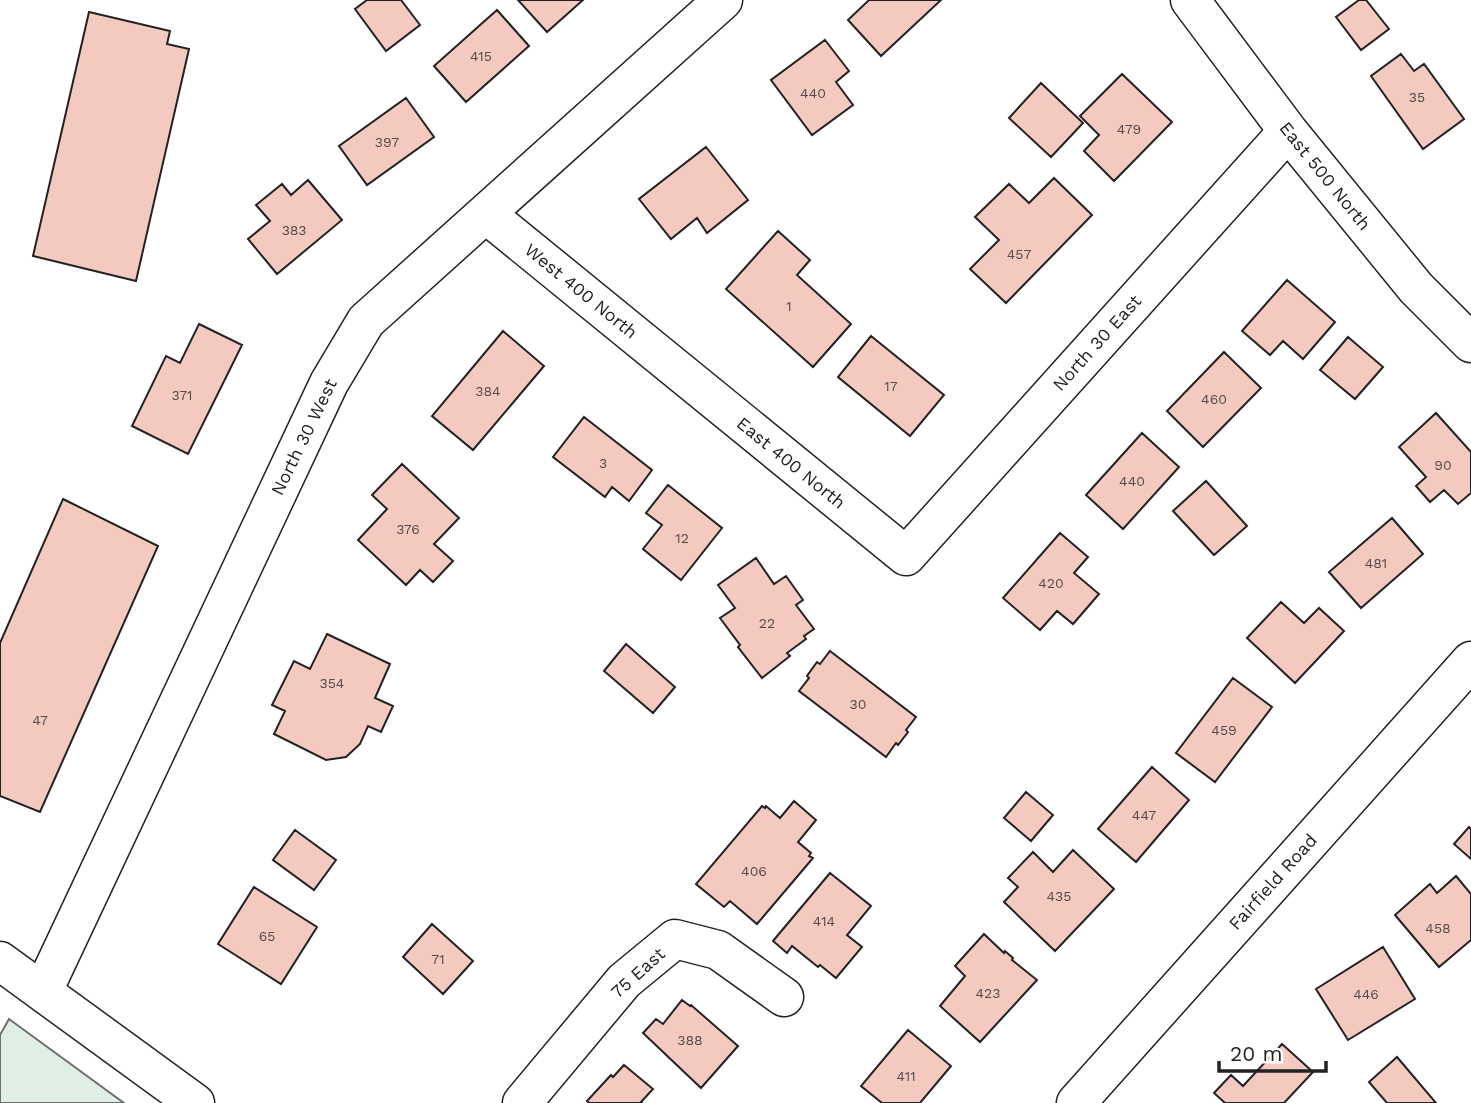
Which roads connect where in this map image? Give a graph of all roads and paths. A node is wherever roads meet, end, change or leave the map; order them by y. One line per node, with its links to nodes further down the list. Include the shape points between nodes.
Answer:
1 (723, 0): 4 (street, North 30 West)
2 (1190, 0): 3 (street, East 500 North)
3 (1288, 131): 5 (street, East 500 North, via 1416,288); 7 (street, North 30 East)
4 (486, 214): 6 (street, West 400 North); 10 (street, North 30 West, via 366,321 329,383)
5 (1471, 343)
6 (676, 369): 7 (street, East 400 North)
7 (906, 556)
8 (1471, 661): 14 (street, Fairfield Road)
9 (0, 961): 10 (street)
10 (43, 991): 12 (street)
11 (784, 997): 13 (street, 75 East, via 718,950 675,939 624,981)
12 (195, 1103)
13 (522, 1103)
14 (1076, 1103)

